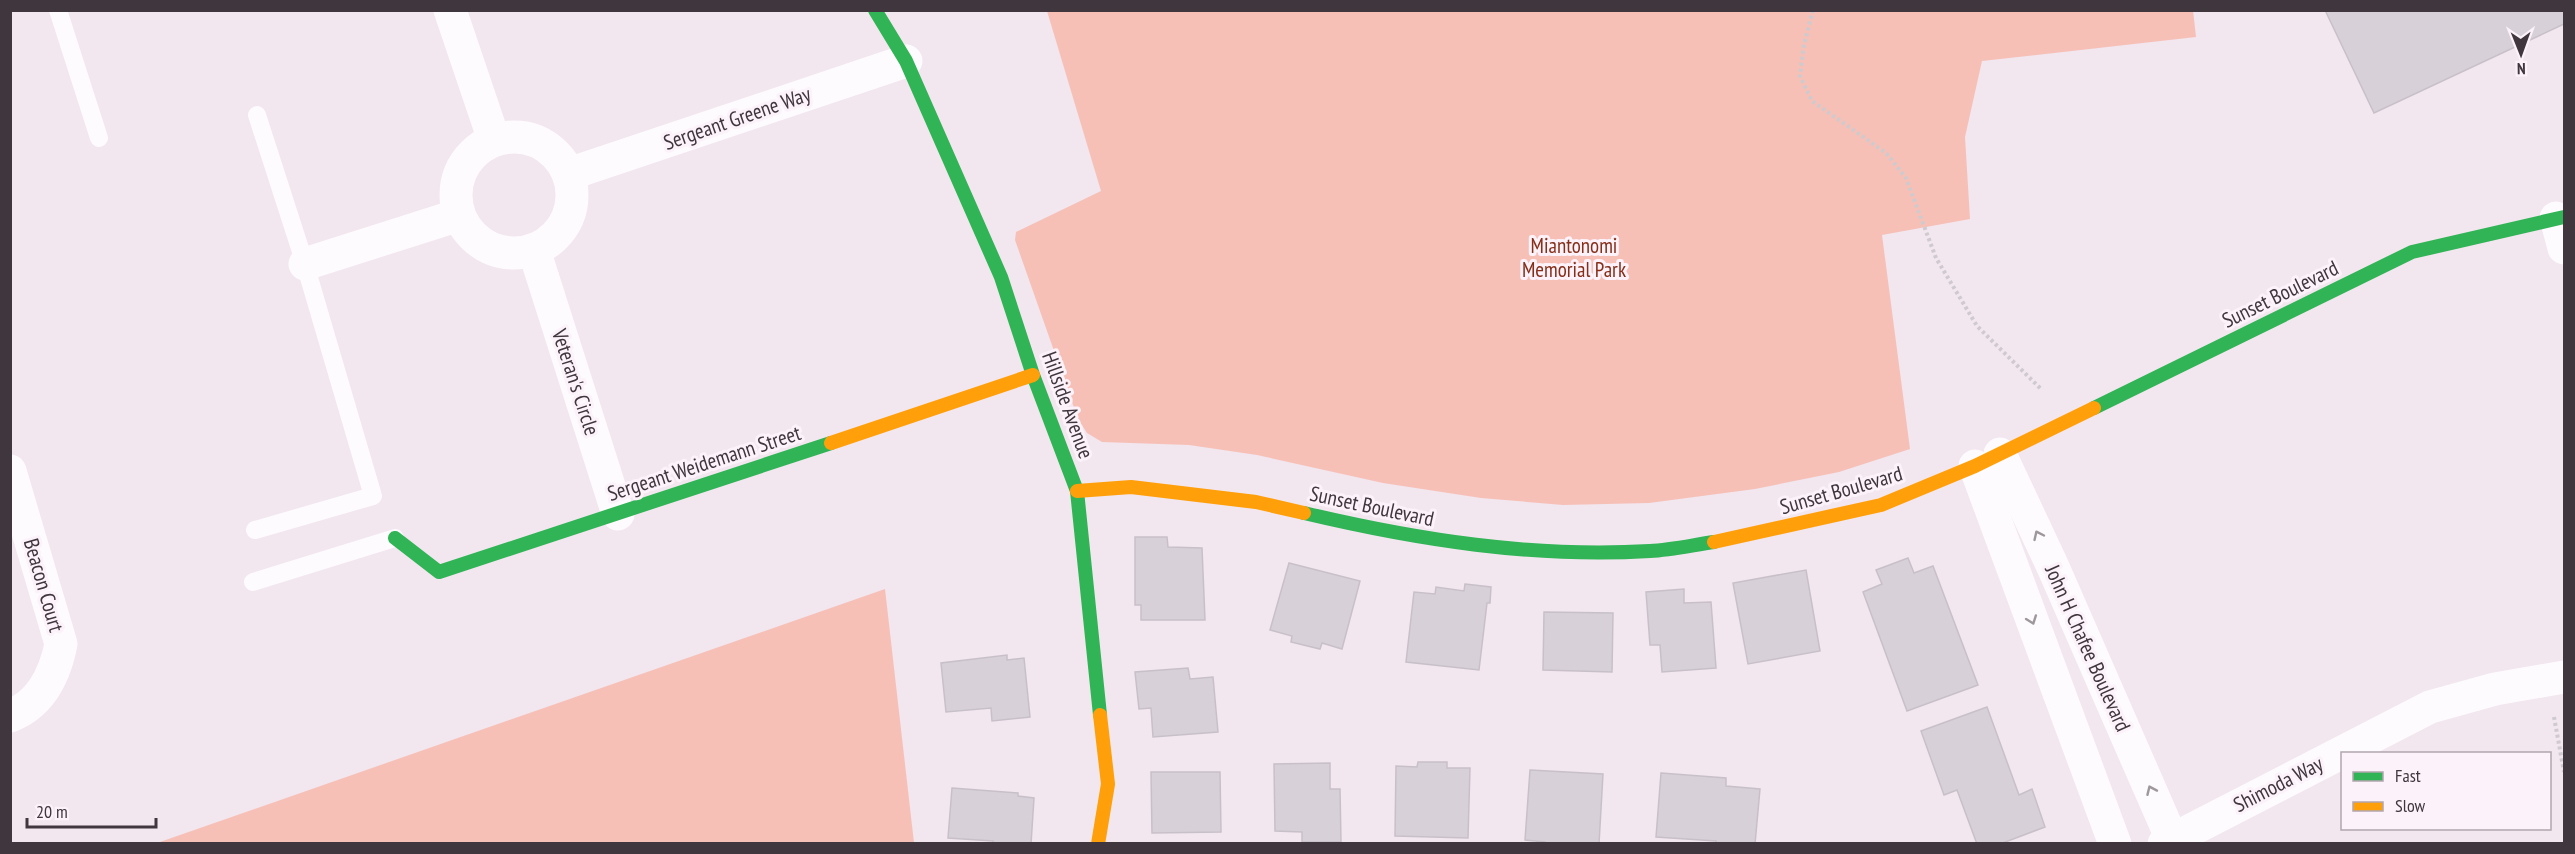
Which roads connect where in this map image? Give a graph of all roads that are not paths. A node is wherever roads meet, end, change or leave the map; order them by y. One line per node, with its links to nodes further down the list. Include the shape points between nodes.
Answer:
1 (58, 10): 6 (lane)
2 (450, 10): 7 (street)
3 (875, 10): 4 (street, Hillside Avenue)
4 (906, 61): 8 (street, Sergeant Greene Way); 13 (street, Hillside Avenue, via 1001,277)
5 (257, 115): 12 (lane)
6 (99, 138)
7 (494, 140): 8 (street, via 516,136 538,141 557,155); 9 (street, via 474,152 460,170 455,193)
8 (569, 174): 11 (street, via 573,197 567,219 554,238)
9 (459, 215): 11 (street, via 471,235 489,248 511,253); 12 (street)
10 (2562, 228): 14 (street, Sunset Boulevard, via 2412,252)
11 (534, 250): 17 (street, Veteran's Circle)
12 (305, 264): 18 (lane, via 373,496)
13 (1033, 375): 16 (street, Hillside Avenue); 17 (street, Sergeant Weidemann Street)
14 (1988, 460): 16 (street, Sunset Boulevard, via 1881,505 1736,539 1651,551 1470,546 1383,532 1256,502 1131,487); 25 (street, John H Chafee Boulevard, one-way to 14, via 2053,567); 27 (street, John H Chafee Boulevard, one-way to 27)
15 (10, 471): 22 (street, Beacon Court, via 61,644 45,689)
16 (1077, 490): 26 (street, Hillside Avenue, via 1108,784)
17 (618, 514): 19 (street, Sergeant Weidemann Street, via 439,572)
18 (255, 530)
19 (395, 538): 20 (lane)
20 (253, 582)
21 (2556, 678): 23 (street, Shimoda Way, via 2430,707)
22 (10, 716)
23 (2343, 752)
24 (2341, 753): 25 (street, Shimoda Way)
25 (2170, 842)
26 (1098, 843)
27 (2115, 843)

